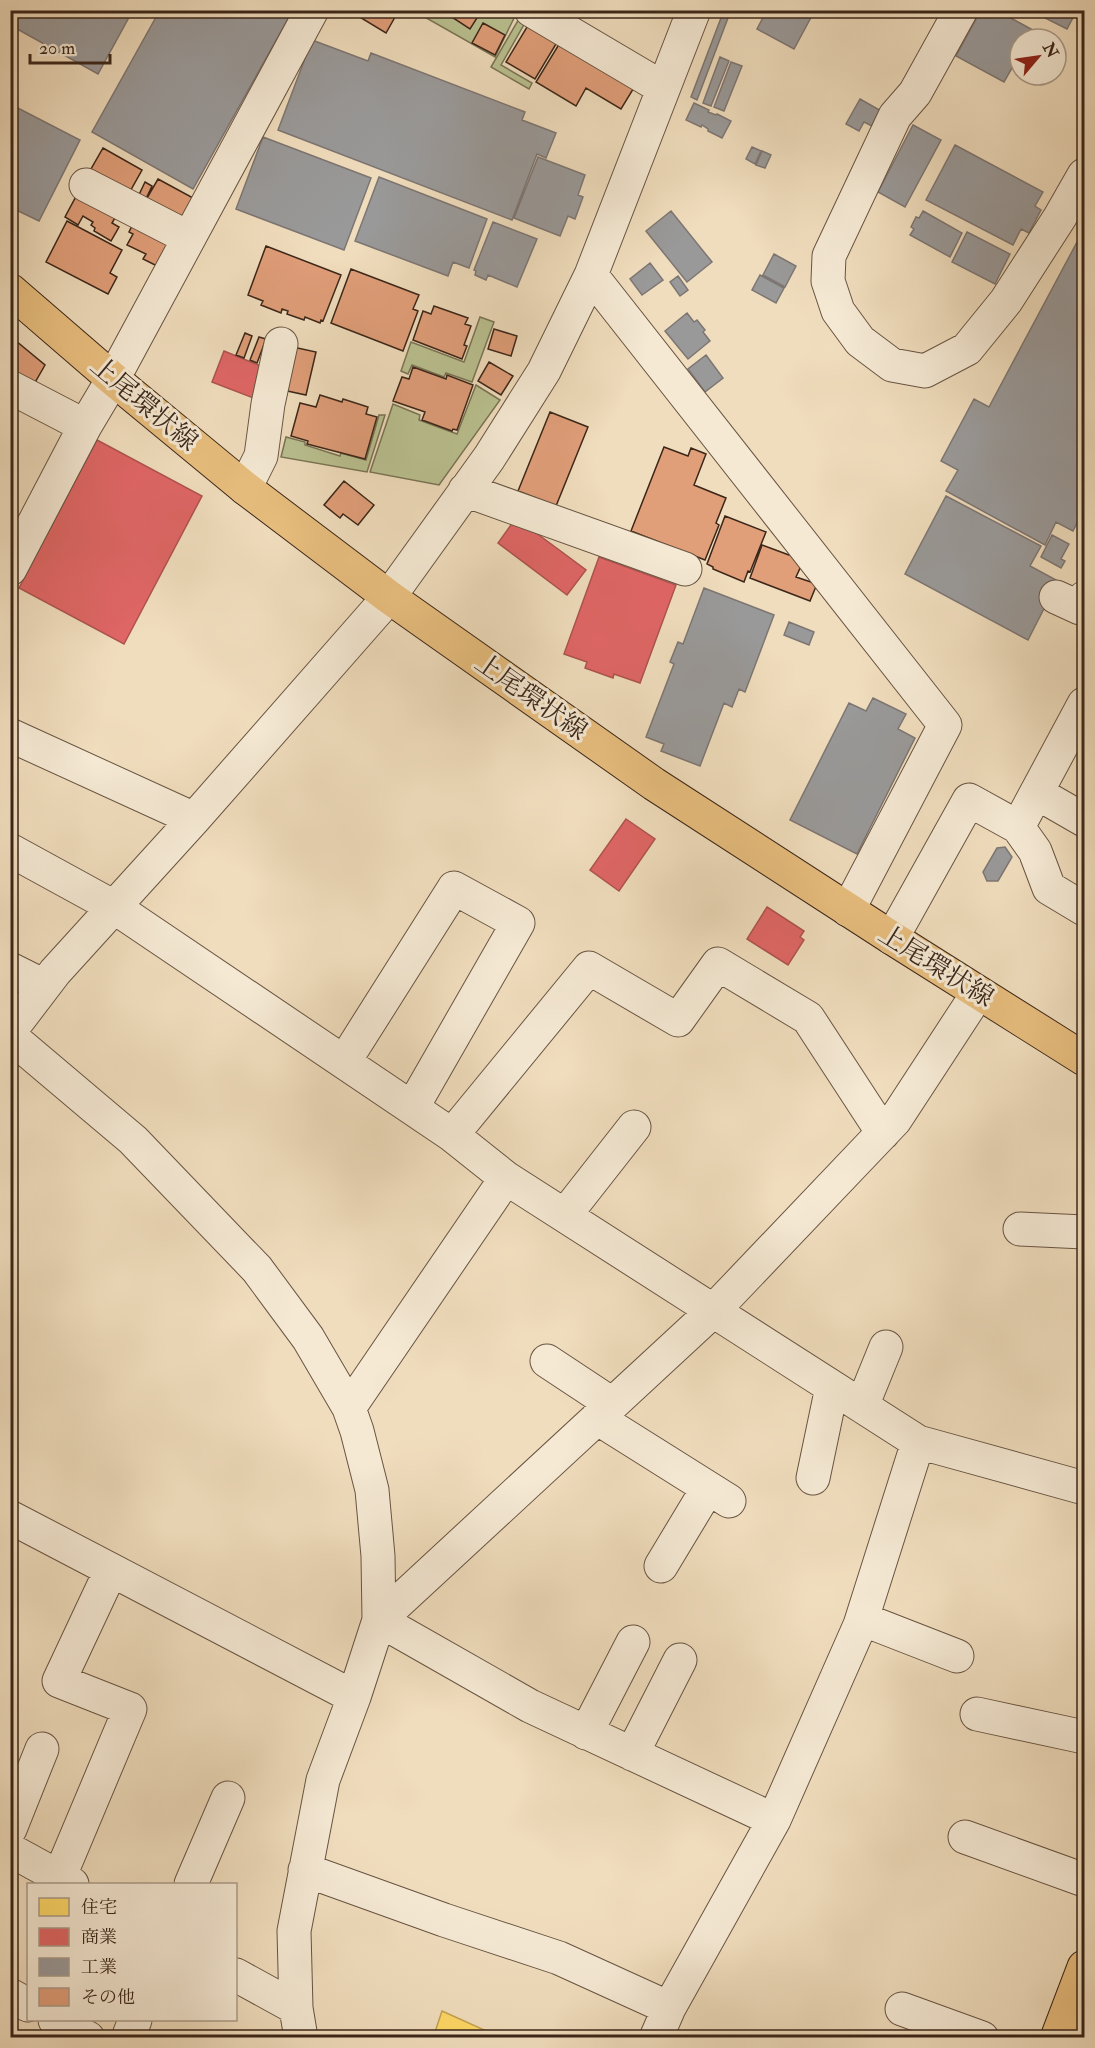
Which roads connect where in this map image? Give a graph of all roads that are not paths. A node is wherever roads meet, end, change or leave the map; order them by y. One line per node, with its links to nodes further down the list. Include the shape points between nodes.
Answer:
1 (312, 10): 8 (street)
2 (531, 10): 5 (street)
3 (694, 10): 5 (street)
4 (962, 10): 6 (street, via 915,93 895,116 829,256 828,281 838,312 860,341 892,365 925,371 968,349 1005,301)
5 (663, 88): 9 (street)
6 (1084, 175)
7 (86, 185): 8 (street)
8 (189, 238): 12 (street)
9 (591, 275): 16 (street, via 543,371); 29 (street, via 945,725)
10 (10, 290): 12 (main road, 上尾環状線)
11 (281, 344): 15 (street, via 261,456)
12 (113, 379): 14 (street); 15 (main road, 上尾環状線)
13 (10, 387): 14 (street)
14 (85, 426): 17 (street)
15 (245, 488): 19 (main road, 上尾環状線)
16 (465, 490): 18 (street); 19 (street)
17 (10, 569)
18 (685, 569)
19 (389, 597): 23 (street); 29 (main road, 上尾環状線, via 654,784)
20 (1084, 704): 22 (street)
21 (10, 735): 23 (street)
22 (1042, 784): 24 (street); 25 (street)
23 (194, 819): 27 (street)
24 (1084, 820)
25 (1018, 827): 28 (street, via 1035,851 1049,888); 30 (street, via 969,800)
26 (10, 850): 27 (street)
27 (114, 907): 32 (street); 37 (street)
28 (1084, 909)
29 (848, 910): 30 (main road, 上尾環状線)
30 (892, 938): 33 (main road, 上尾環状線)
31 (10, 969): 32 (street)
32 (44, 986): 34 (street)
33 (978, 993): 36 (main road, 上尾環状線); 40 (street)
34 (10, 1031)
35 (10, 1036): 51 (street, via 133,1140 256,1269 308,1338)
36 (1084, 1059)
37 (344, 1062): 38 (street); 38 (street, via 454,888 518,923)
38 (412, 1108): 41 (street)
39 (634, 1127): 43 (street)
40 (883, 1133): 41 (street, via 808,1018 718,964 678,1020 589,968); 46 (street)
41 (452, 1135): 42 (street)
42 (506, 1178): 43 (street); 51 (street)
43 (565, 1215): 46 (street)
44 (1020, 1229): 45 (street)
45 (1084, 1232)
46 (712, 1311): 49 (street); 52 (street)
47 (886, 1347): 50 (street)
48 (547, 1361): 52 (street)
49 (832, 1387): 50 (street); 54 (street)
50 (862, 1406): 53 (street)
51 (350, 1408): 60 (street, via 372,1490)
52 (604, 1411): 57 (street, via 718,1495); 60 (street)
53 (918, 1442): 55 (street); 59 (street)
54 (813, 1478)
55 (1084, 1488)
56 (10, 1517): 58 (street)
57 (661, 1566)
58 (111, 1570): 64 (street); 77 (street, via 59,1681 130,1709)
59 (862, 1619): 62 (street); 71 (street)
60 (379, 1620): 64 (street); 66 (street, via 530,1706)
61 (633, 1642): 66 (street)
62 (957, 1656)
63 (680, 1660): 69 (street)
64 (354, 1697): 75 (street, via 323,1780)
65 (977, 1714): 67 (street)
66 (586, 1733): 69 (street)
67 (1084, 1737)
68 (42, 1749): 72 (street)
69 (632, 1754): 71 (street)
70 (228, 1798): 78 (street)
71 (774, 1820): 87 (street)
72 (10, 1829)
73 (965, 1837): 76 (street)
74 (10, 1850): 77 (street)
75 (305, 1870): 86 (street, via 294,1931); 87 (street, via 559,1958)
76 (1084, 1880)
77 (66, 1881)
78 (191, 1883)
79 (1084, 1966): 91 (main road)
80 (237, 1976): 86 (street)
81 (10, 1995): 82 (street)
82 (27, 2004)
83 (902, 2009): 90 (street)
84 (59, 2021): 88 (street)
85 (134, 2021): 89 (street)
86 (298, 2023)
87 (663, 2023)
88 (88, 2037)
89 (128, 2037)
90 (982, 2037)
91 (1057, 2037)

